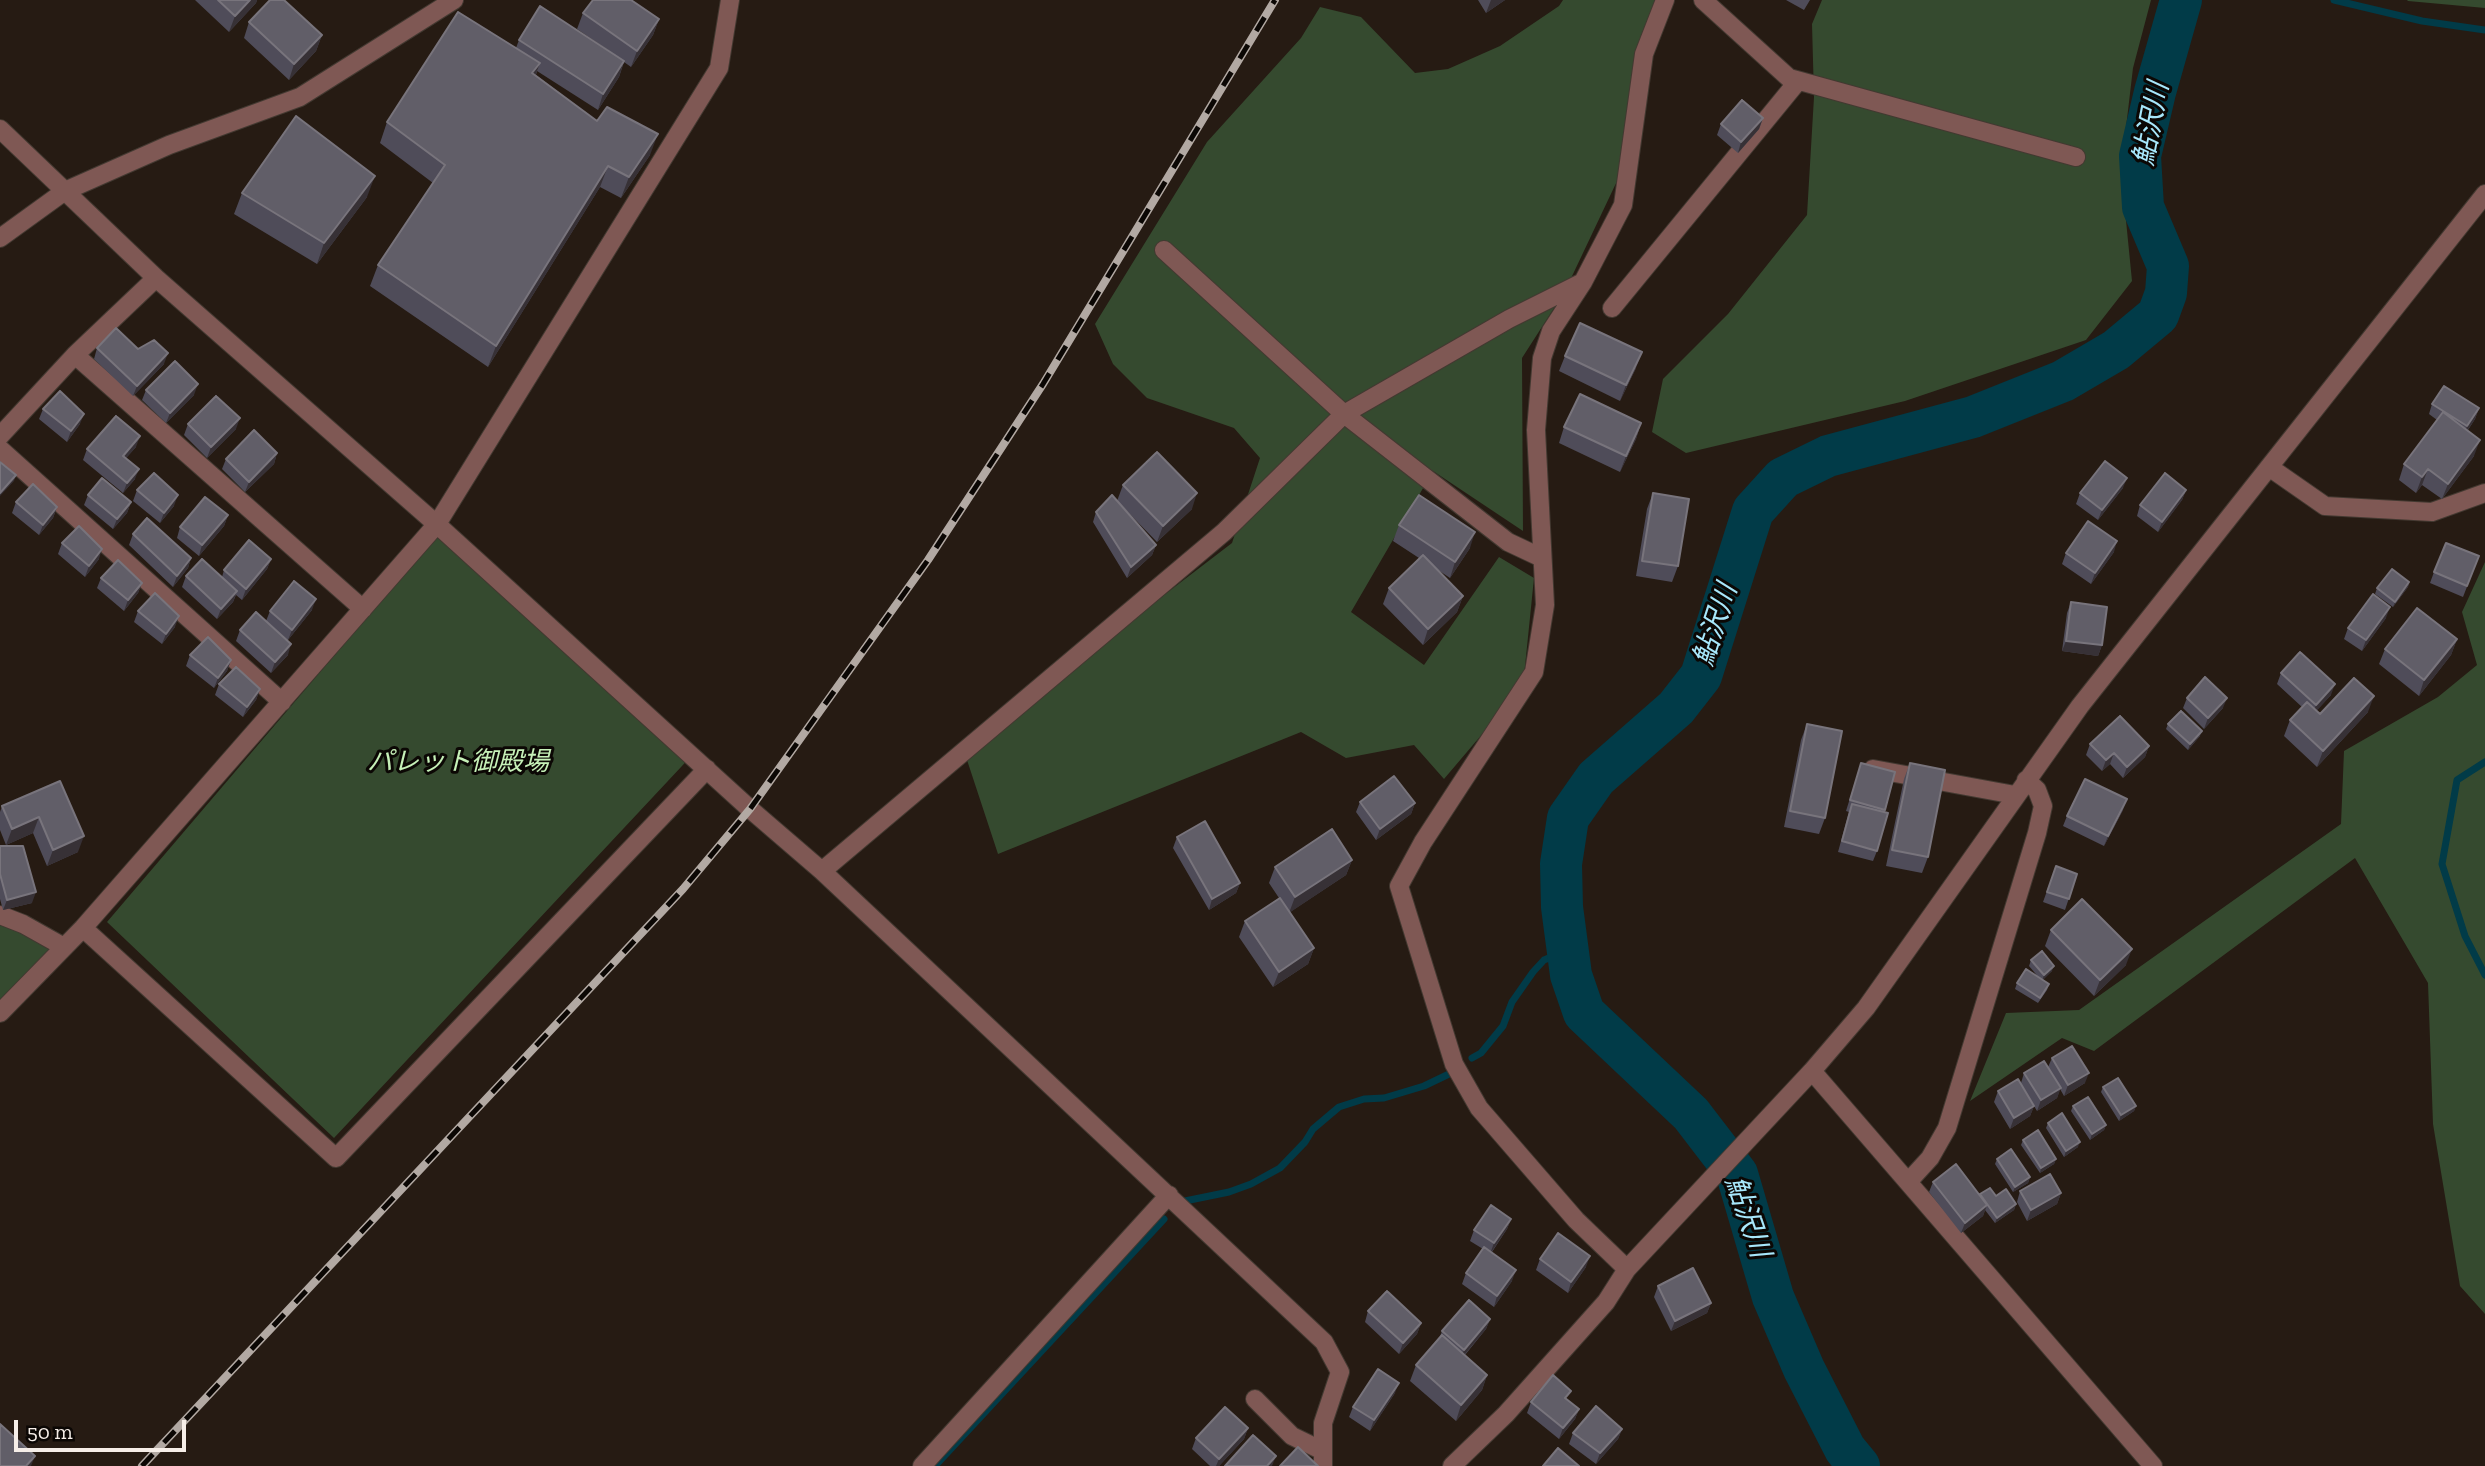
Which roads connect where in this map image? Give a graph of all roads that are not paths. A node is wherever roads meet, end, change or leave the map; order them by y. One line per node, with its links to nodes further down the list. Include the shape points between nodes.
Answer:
1 (454, 0): 8 (street, via 300,97 169,145)
2 (730, 0): 21 (street, via 719,68)
3 (1665, 0): 13 (street, via 1644,54 1623,205)
4 (1703, 0): 5 (street, via 1789,78)
5 (1798, 81): 7 (street); 14 (street)
6 (0, 129): 8 (street)
7 (2076, 157)
8 (65, 191): 10 (street); 12 (street)
9 (2485, 194): 19 (street)
10 (0, 238)
11 (1164, 250): 16 (street)
12 (156, 278): 15 (street); 21 (street)
13 (1583, 282): 16 (street); 22 (street, via 1551,331 1542,358 1536,430)
14 (1612, 308)
15 (75, 355): 17 (street); 23 (street)
16 (1344, 414): 22 (street, via 1508,542); 29 (street, via 1224,532)
17 (0, 436)
18 (0, 449): 24 (street)
19 (2269, 467): 20 (street, via 2326,506 2432,512); 27 (street)
20 (2485, 494)
21 (437, 524): 23 (street); 26 (street)
22 (1542, 558): 37 (street, via 1545,605 1534,671 1399,887 1454,1064 1479,1108 1576,1220)
23 (363, 610): 24 (street)
24 (282, 702): 31 (street)
25 (1866, 768): 28 (street)
26 (706, 769): 29 (street); 31 (street, via 336,1158)
27 (2026, 780): 28 (street); 35 (street, via 2043,806 2037,833 1947,1128 1930,1158)
28 (2015, 795): 34 (street, via 1866,1008)
29 (822, 871): 36 (street)
30 (0, 915): 32 (street)
31 (83, 928): 32 (street)
32 (64, 947): 33 (street)
33 (0, 1013)
34 (1812, 1071): 35 (street); 37 (street)
35 (1908, 1182): 42 (street)
36 (1169, 1195): 39 (street, via 1324,1342 1340,1372 1323,1423); 40 (street)
37 (1627, 1269): 41 (street, via 1606,1302 1506,1414)
38 (1255, 1399): 39 (street, via 1292,1436)
39 (1323, 1458)
40 (922, 1466)
41 (1452, 1466)
42 (2153, 1466)

